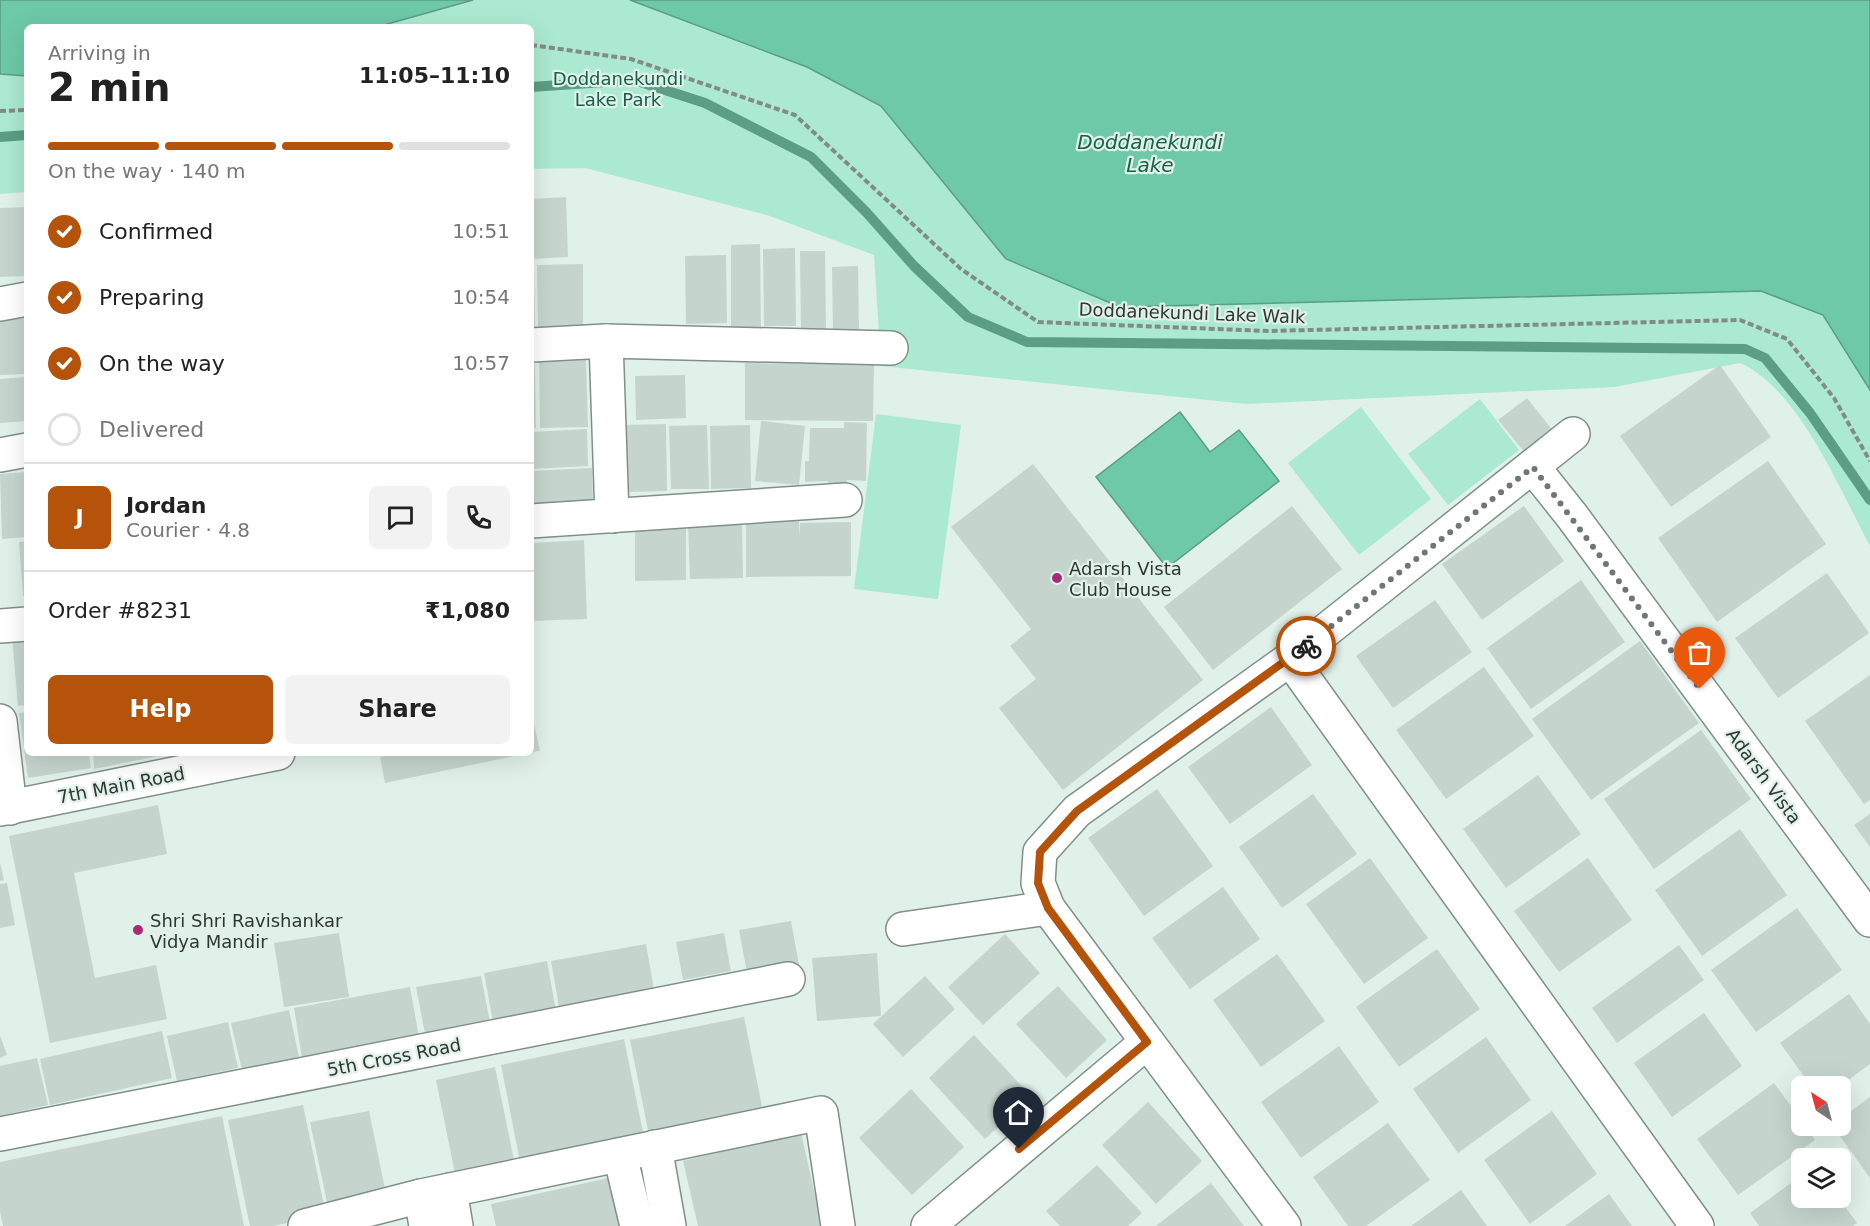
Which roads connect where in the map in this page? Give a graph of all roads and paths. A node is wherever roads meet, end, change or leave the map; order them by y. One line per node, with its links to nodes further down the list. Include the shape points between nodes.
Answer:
1 (534, 45): 12 (path, Doddanekundi Lake Walk, via 631,59 795,115 961,269 1038,322 1268,331 1740,320 1787,339 1834,398)
2 (24, 110): 3 (path)
3 (0, 111)
4 (24, 300): 5 (street)
5 (0, 304)
6 (606, 340): 7 (street); 8 (street); 15 (street)
7 (534, 345)
8 (891, 348)
9 (1572, 434): 13 (street)
10 (24, 450): 11 (street)
11 (0, 454)
12 (1870, 461)
13 (1533, 467): 19 (street); 24 (street, Adarsh Vista)
14 (845, 500): 15 (street)
15 (612, 516): 16 (street)
16 (534, 521)
17 (24, 624): 18 (street)
18 (0, 626)
19 (1290, 659): 23 (street, via 1077,811 1040,852 1038,883); 39 (street)
20 (0, 721): 22 (street)
21 (255, 756): 22 (street, 7th Main Road)
22 (5, 808)
23 (1048, 908): 25 (street); 27 (street)
24 (1870, 920)
25 (903, 929)
26 (788, 979): 28 (street, 5th Cross Road)
27 (1147, 1042): 37 (street); 38 (street)
28 (0, 1134)
29 (656, 1147): 30 (street); 35 (street); 36 (street, via 821,1113)
30 (620, 1155): 31 (street); 34 (street)
31 (432, 1204): 32 (street); 33 (street)
32 (305, 1226)
33 (456, 1226)
34 (637, 1226)
35 (669, 1226)
36 (838, 1226)
37 (928, 1226)
38 (1284, 1226)
39 (1697, 1226)

